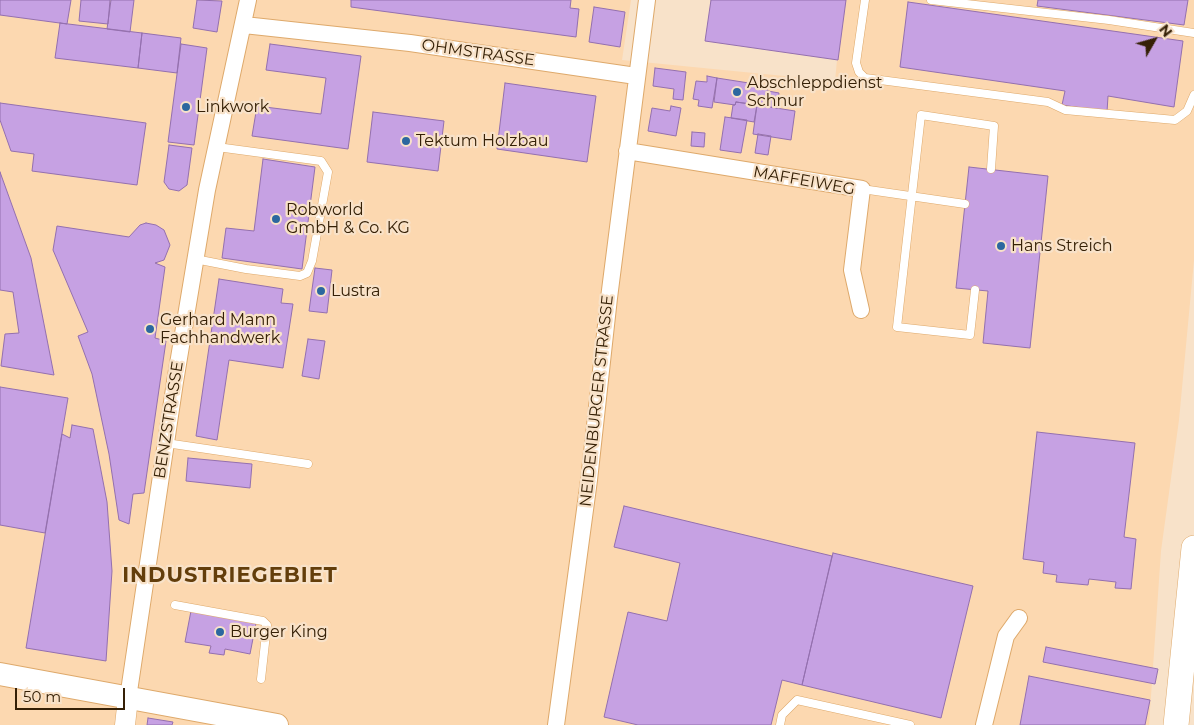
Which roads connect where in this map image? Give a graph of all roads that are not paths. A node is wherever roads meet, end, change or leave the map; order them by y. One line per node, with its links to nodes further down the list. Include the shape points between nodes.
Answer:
1 (248, 0): 5 (street, BENZSTRASSE)
2 (647, 0): 7 (street)
3 (865, 0): 8 (lane, via 856,63 865,78 1048,102 1065,110 1175,120 1187,111)
4 (931, 0): 6 (lane, via 1109,20)
5 (244, 25): 7 (street, OHMSTRASSE, via 410,43); 9 (street, BENZSTRASSE)
6 (1194, 34)
7 (636, 76): 10 (street, NEIDENBURGER STRASSE)
8 (1194, 95)
9 (217, 147): 15 (street, BENZSTRASSE); 15 (lane, via 321,161 328,172 312,261 307,273 300,276)
10 (627, 151): 12 (street, MAFFEIWEG); 29 (street, NEIDENBURGER STRASSE, via 589,480)
11 (990, 169): 13 (lane, via 994,126 921,115)
12 (862, 189): 13 (lane); 17 (street, MAFFEIWEG, via 852,270)
13 (912, 196): 14 (lane); 16 (lane, via 897,327 970,335)
14 (965, 204)
15 (196, 259): 18 (street, BENZSTRASSE)
16 (976, 290)
17 (861, 310)
18 (166, 443): 19 (lane); 26 (street, BENZSTRASSE)
19 (308, 464)
20 (1194, 548): 23 (main road)
21 (175, 605): 25 (lane, via 263,621 268,625)
22 (1019, 618): 32 (street, via 1006,636)
23 (1189, 646): 33 (main road)
24 (0, 674): 26 (main road)
25 (261, 680)
26 (128, 698): 27 (street, BENZSTRASSE); 28 (main road)
27 (125, 725)
28 (278, 725)
29 (556, 725)
30 (780, 725): 31 (lane, via 782,715 797,700)
31 (910, 725)
32 (984, 725)
33 (1176, 725)

